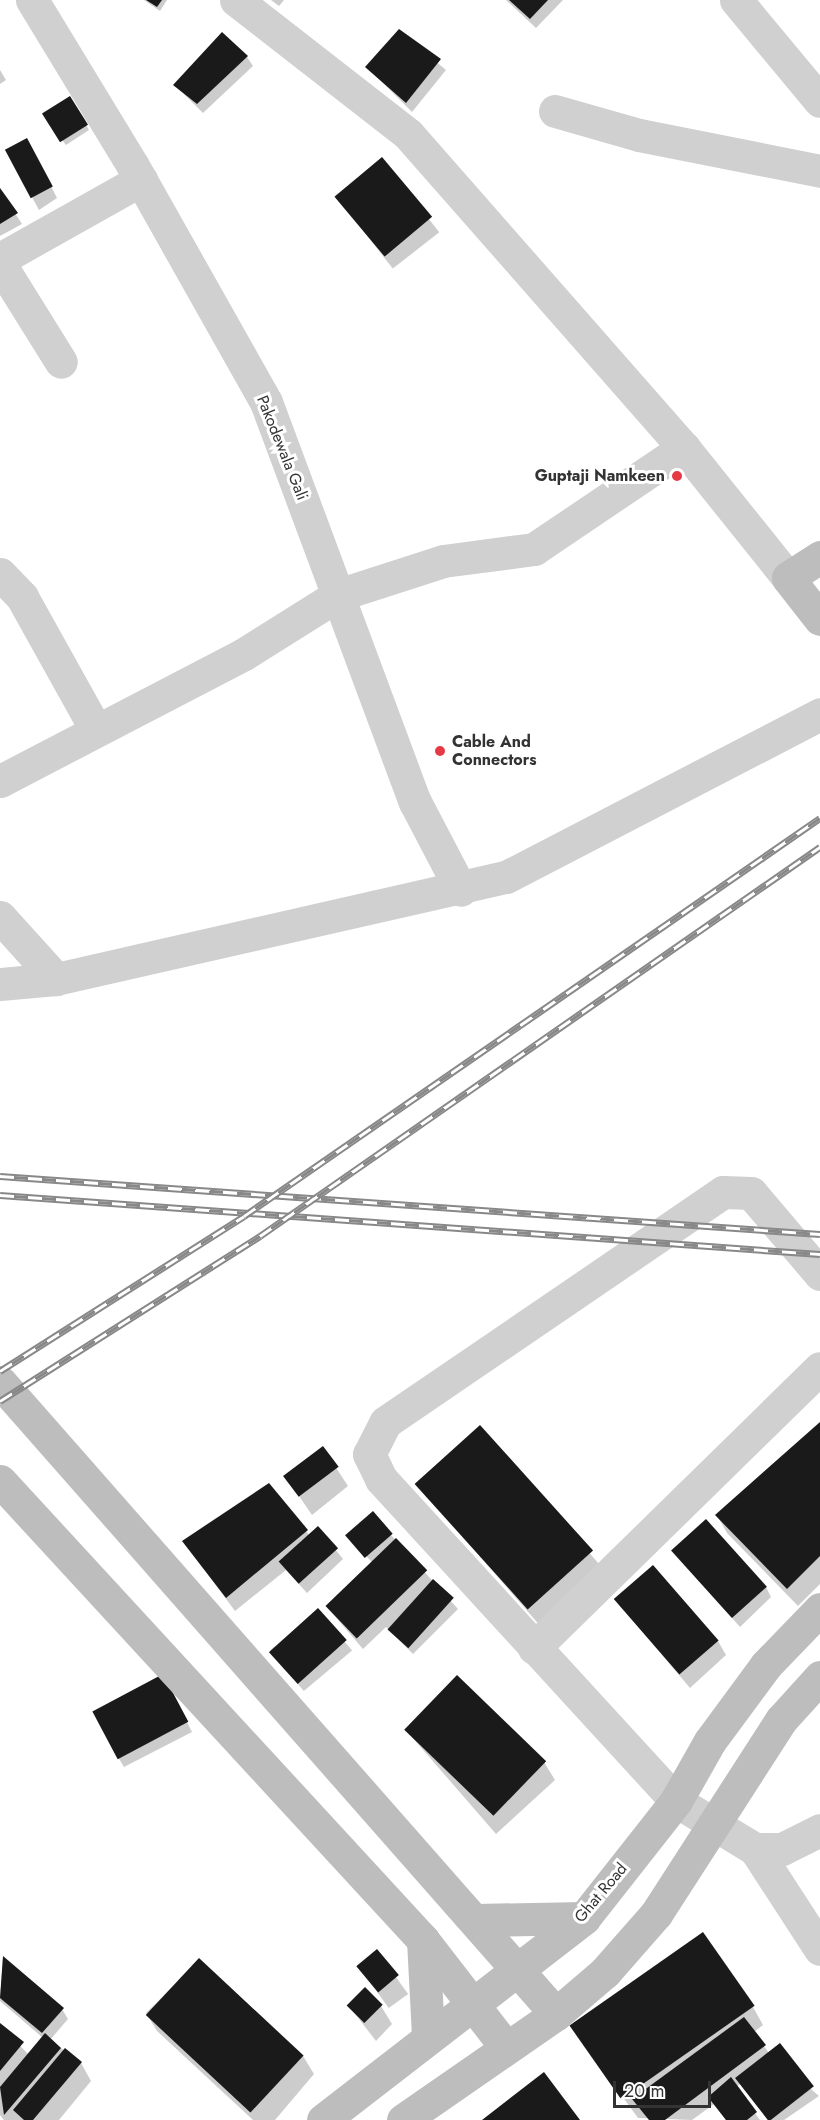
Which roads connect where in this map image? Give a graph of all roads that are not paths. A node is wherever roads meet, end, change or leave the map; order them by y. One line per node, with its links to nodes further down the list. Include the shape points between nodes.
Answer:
1 (32, 0): 7 (street, Pakodewala Gali)
2 (236, 0): 11 (street, via 408,134)
3 (736, 0): 4 (street)
4 (820, 101)
5 (555, 111): 6 (street, via 639,135)
6 (820, 171)
7 (141, 180): 8 (street); 15 (street, Pakodewala Gali, via 266,402)
8 (0, 259)
9 (0, 264): 10 (street)
10 (61, 362)
11 (684, 448): 14 (street); 15 (street, via 534,549 443,561)
12 (820, 557): 14 (main road)
13 (0, 574): 18 (street, via 22,597)
14 (788, 578): 16 (main road)
15 (338, 595): 18 (street, via 244,654); 20 (street, Pakodewala Gali, via 415,802)
16 (820, 619)
17 (820, 714): 20 (street, via 506,877)
18 (96, 730): 19 (street)
19 (0, 781)
20 (461, 890): 22 (street)
21 (0, 917): 22 (street)
22 (57, 979): 23 (street)
23 (0, 984)
24 (820, 1274): 29 (street, via 751,1193 723,1192 385,1423 369,1454 381,1479)
25 (820, 1368): 29 (street)
26 (0, 1382): 36 (main road)
27 (0, 1480): 37 (main road)
28 (820, 1609): 31 (main road, Ghat Road, via 766,1665 710,1741)
29 (534, 1648): 31 (street)
30 (820, 1677): 32 (main road, via 781,1720)
31 (676, 1801): 32 (street); 35 (main road, Ghat Road)
32 (714, 1824): 34 (street); 41 (main road, via 656,1914 605,1972)
33 (820, 1830): 34 (street, via 782,1849)
34 (755, 1849): 38 (street)
35 (584, 1918): 36 (main road); 39 (main road, Ghat Road)
36 (476, 1920): 39 (main road)
37 (423, 1940): 40 (main road); 42 (main road)
38 (820, 1949)
39 (518, 1969): 40 (main road, Ghat Road); 41 (main road)
40 (475, 2001): 42 (main road, Ghat Road); 43 (main road)
41 (556, 2014): 43 (main road)
42 (428, 2037): 44 (main road, Ghat Road)
43 (506, 2046): 45 (main road)
44 (323, 2120)
45 (403, 2120)

